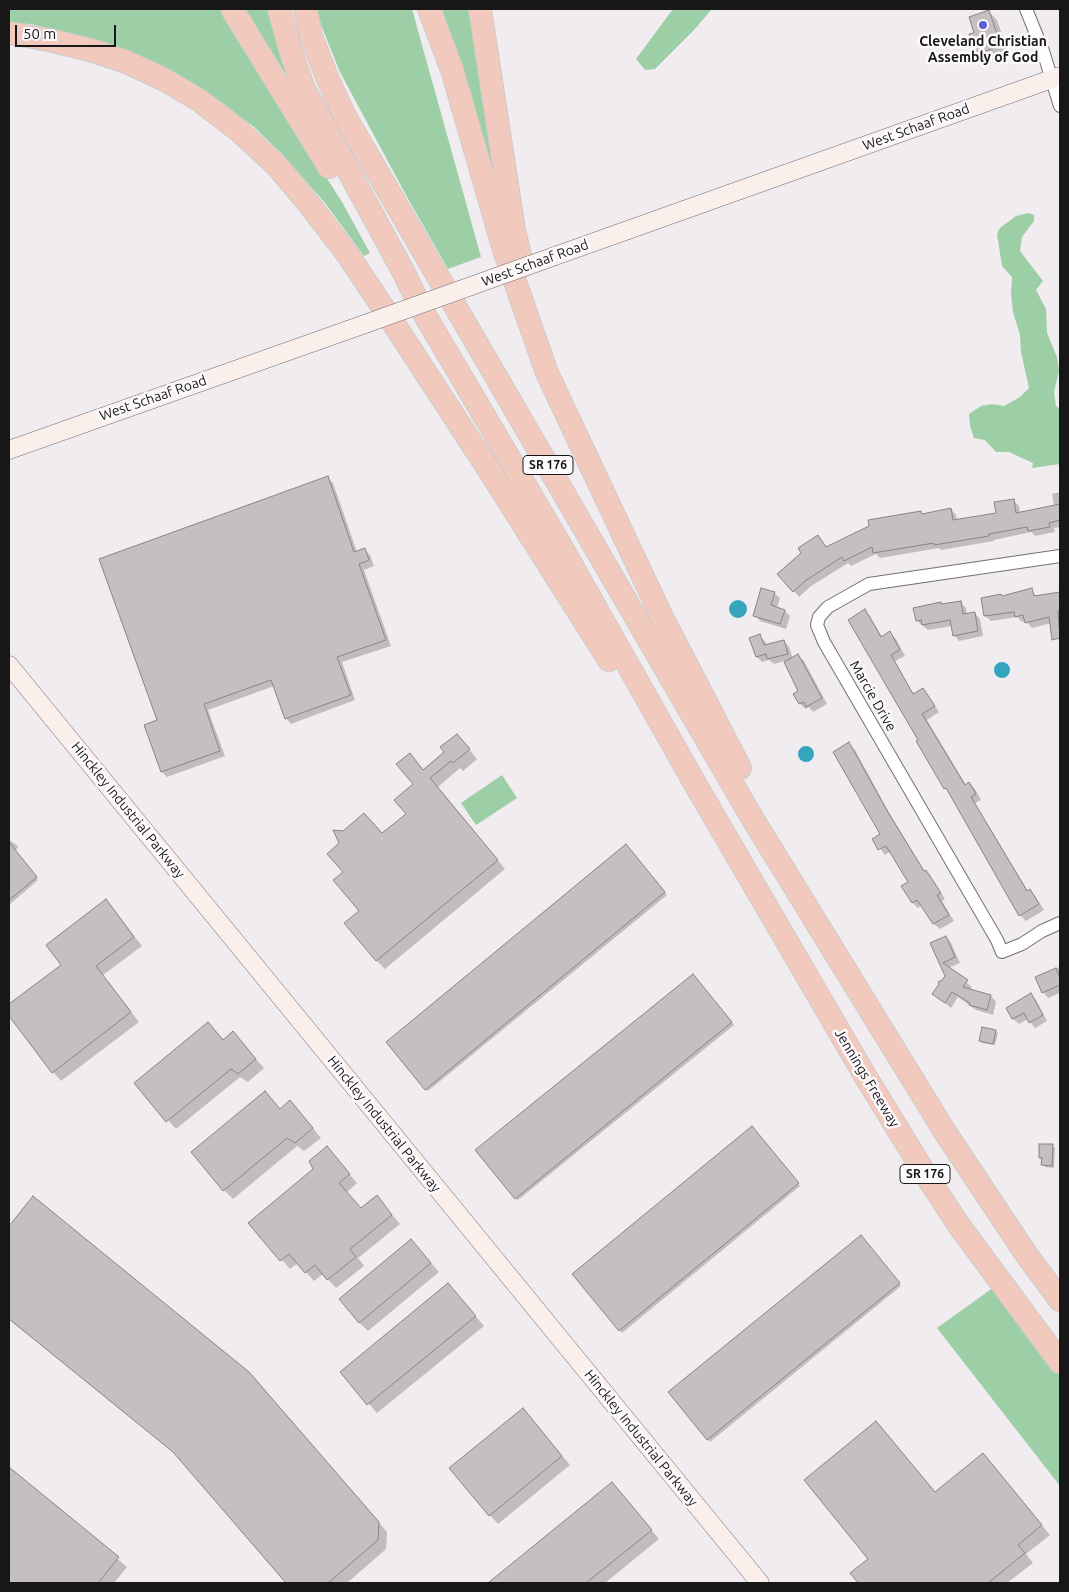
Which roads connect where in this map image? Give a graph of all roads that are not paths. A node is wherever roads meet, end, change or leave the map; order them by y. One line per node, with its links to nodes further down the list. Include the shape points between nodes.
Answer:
1 (232, 9): 10 (highway, via 389,265)
2 (279, 9): 10 (highway, SR 176, via 304,88)
3 (305, 9): 16 (highway, SR 176, via 315,45 346,118 751,816)
4 (430, 9): 12 (highway, via 455,78 523,308 547,373)
5 (480, 9): 12 (highway, via 514,230 529,293)
6 (1026, 9): 8 (street)
7 (9, 33): 15 (highway, via 90,50 163,79 238,130 276,166 309,204 359,272 644,716)
8 (1056, 78): 9 (street); 11 (street, West Schaaf Road, bridge)
9 (1060, 106)
10 (423, 312): 15 (highway, SR 176)
11 (9, 450)
12 (586, 458): 16 (highway, via 662,617)
13 (1060, 556): 17 (street, Marcie Drive, via 869,584 828,606 818,625 824,642 998,940 1002,952)
14 (9, 665): 20 (street, Hinckley Industrial Parkway)
15 (694, 782): 19 (highway, Jennings Freeway / SR 176, via 924,1172 960,1227)
16 (812, 913): 18 (highway, SR 176, via 945,1132)
17 (1060, 923)
18 (1060, 1300)
19 (1060, 1362)
20 (760, 1583)

